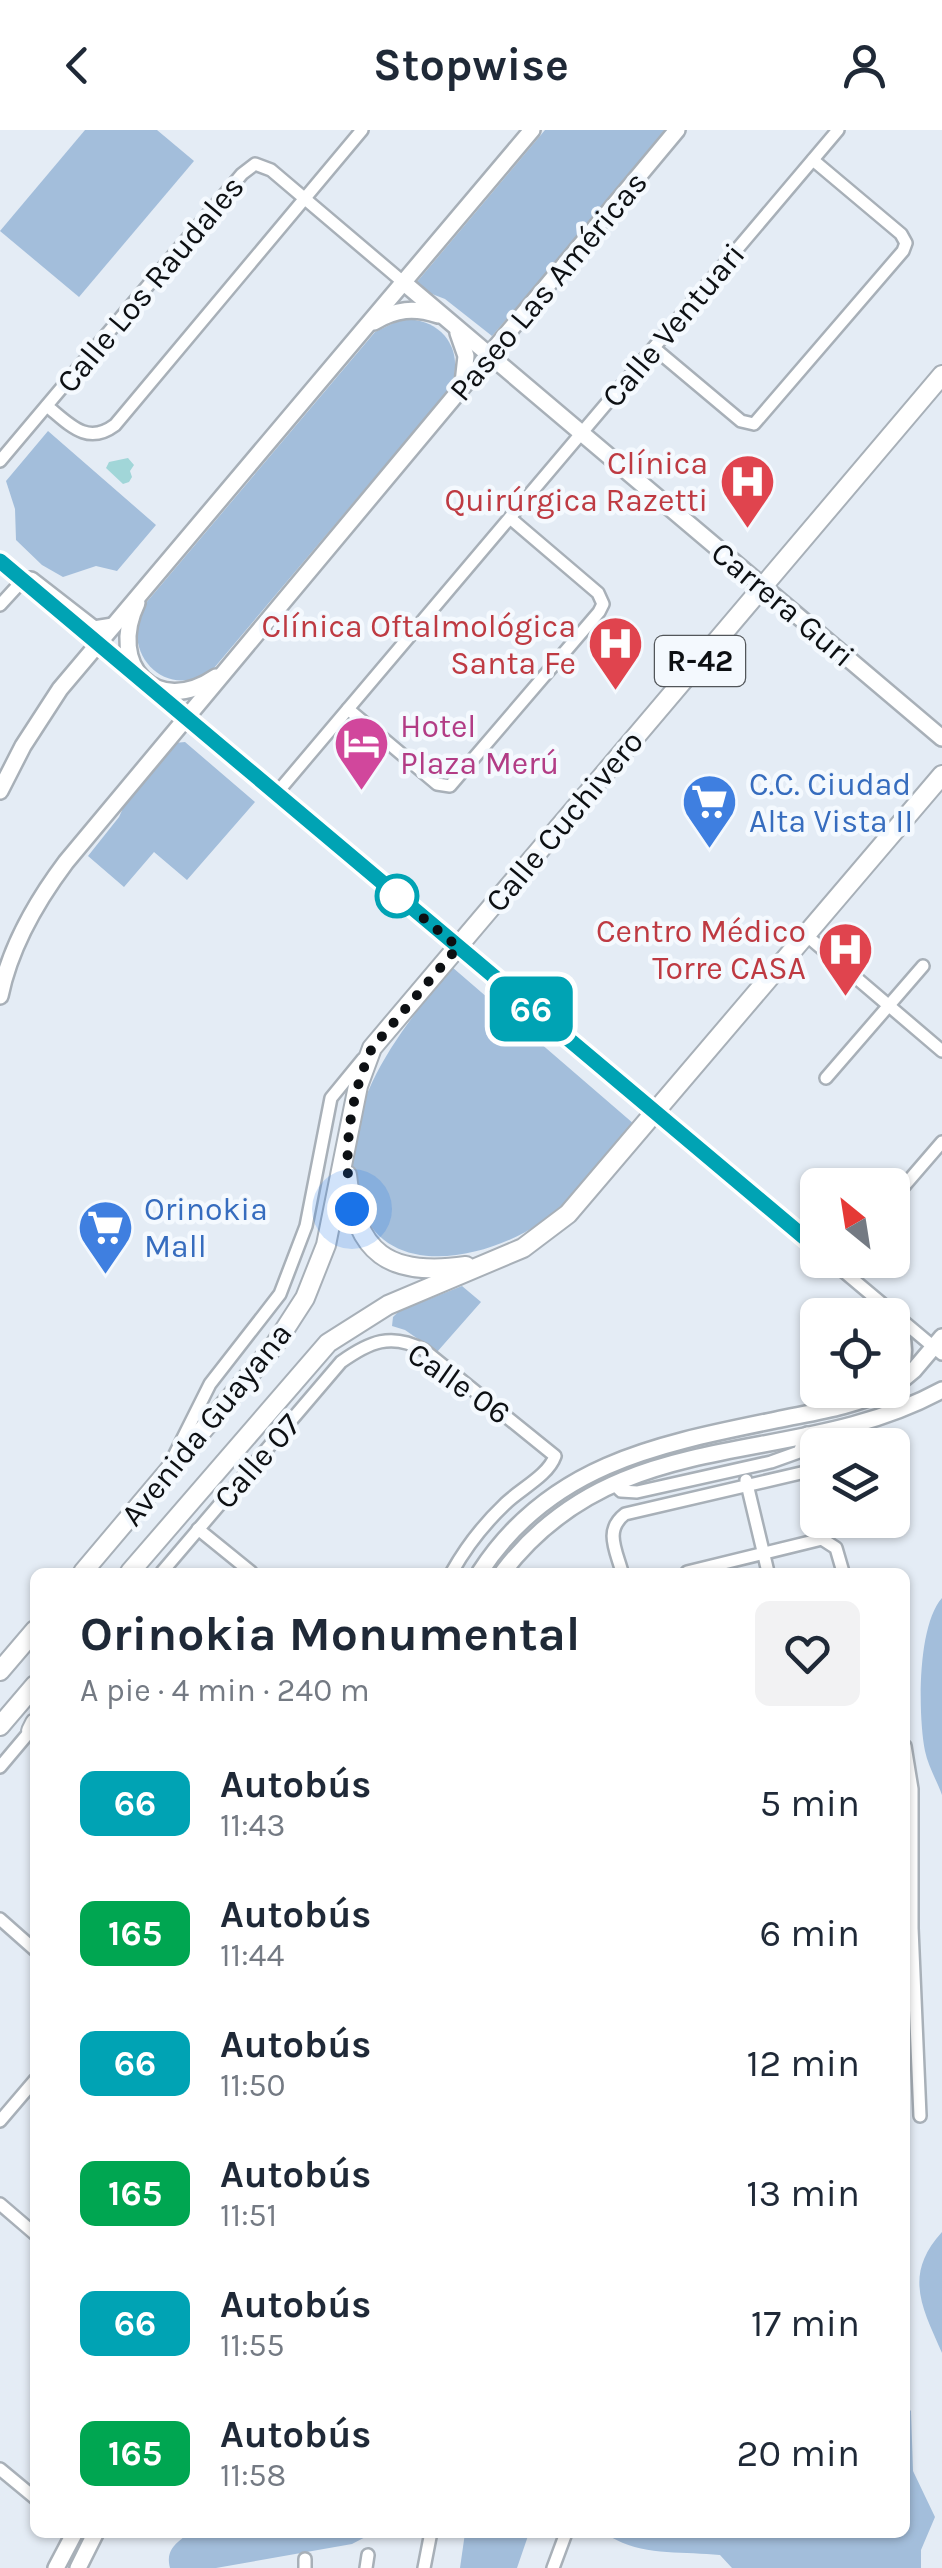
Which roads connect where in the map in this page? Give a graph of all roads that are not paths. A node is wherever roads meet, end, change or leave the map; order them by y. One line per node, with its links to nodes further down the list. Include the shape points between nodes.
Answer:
1 (362, 130): 6 (street, Calle Los Raudales)
2 (532, 130): 7 (main road)
3 (677, 130): 11 (main road, Paseo Las Américas)
4 (838, 130): 5 (street, Calle Ventuari)
5 (813, 160): 10 (street, Calle Ventuari); 10 (street, via 906,243 830,338 760,420 748,425)
6 (304, 198): 7 (street, Carrera Guri); 14 (street, Calle Los Raudales, via 115,425 84,434); 14 (street, Calle Los Raudales, via 266,167 248,168)
7 (403, 282): 8 (main road, Carrera Guri); 9 (main road)
8 (450, 322): 9 (main road, via 410,309 387,314); 11 (main road, Carrera Guri); 13 (main road, via 466,356)
9 (362, 332): 21 (main road)
10 (654, 348): 15 (street, Calle Ventuari)
11 (488, 356): 13 (main road, Paseo Las Américas); 15 (main road, Carrera Guri)
12 (942, 375): 20 (main road, Calle Cuchivero / R-42)
13 (454, 400): 25 (main road, Paseo Las Américas)
14 (47, 406): 16 (street, Calle Los Raudales)
15 (581, 434): 17 (street, Calle Ventuari); 20 (main road, Carrera Guri)
16 (0, 460)
17 (510, 518): 27 (street, Calle Ventuari); 27 (street, via 598,593 599,612 450,786 437,784)
18 (0, 561): 19 (street)
19 (23, 580): 22 (street); 23 (main road, via 94,629); 24 (street)
20 (762, 587): 29 (main road, Carrera Guri); 34 (main road, Calle Cuchivero / R-42)
21 (145, 588): 23 (main road); 26 (main road, via 127,642)
22 (0, 605)
23 (113, 626): 24 (main road)
24 (98, 643): 26 (street); 31 (main road, via 42,714)
25 (234, 662): 26 (main road, via 196,688 168,690); 28 (main road, Paseo Las Américas)
26 (142, 682): 28 (street)
27 (348, 709): 32 (street, Calle Ventuari)
28 (186, 719): 32 (street); 36 (main road, Paseo Las Américas, via 48,886 16,945)
29 (942, 738)
30 (942, 775): 33 (main road, Avenida Guayana)
31 (0, 791)
32 (276, 794): 34 (street)
33 (806, 935): 37 (street); 41 (main road, Avenida Guayana)
34 (458, 947): 38 (main road, Avenida Guayana / R-42); 41 (street)
35 (923, 966): 37 (street)
36 (0, 996)
37 (890, 1005): 39 (street); 40 (street)
38 (372, 1048): 42 (main road, Avenida Guayana / R-42); 60 (street, via 331,1098 306,1226 284,1284 210,1384)
39 (942, 1051)
40 (826, 1078)
41 (656, 1113): 45 (street); 46 (main road, Avenida Guayana, via 568,1214 524,1248)
42 (348, 1139): 46 (main road, via 352,1209 379,1254 417,1269); 60 (main road, Avenida Guayana / R-42, via 326,1245 296,1314)
43 (942, 1142): 44 (street)
44 (910, 1179)
45 (800, 1234)
46 (492, 1262): 66 (main road, Avenida Guayana, via 388,1305 328,1343)
47 (853, 1278): 48 (street)
48 (875, 1298)
49 (910, 1326): 50 (street)
50 (939, 1346): 52 (main road)
51 (354, 1353): 63 (street, Calle 07); 69 (street, Calle 06, via 384,1339 414,1344 556,1456 486,1524)
52 (910, 1373)
53 (942, 1390): 55 (main road)
54 (832, 1408): 70 (main road, via 608,1464 539,1505)
55 (827, 1428)
56 (800, 1435): 61 (main road)
57 (800, 1450): 58 (street)
58 (743, 1468): 61 (street, via 637,1492); 62 (street)
59 (800, 1473): 62 (street)
60 (166, 1475): 65 (main road, Avenida Guayana / R-42)
61 (614, 1483): 71 (main road, via 552,1520)
62 (747, 1486): 64 (street); 72 (street, via 621,1517 612,1528)
63 (198, 1529): 67 (street, Calle 07); 68 (street)
64 (764, 1554): 73 (street); 74 (street); 75 (street, via 822,1539 836,1548)
65 (86, 1568)
66 (133, 1568)
67 (165, 1568)
68 (245, 1568)
69 (455, 1568)
70 (483, 1568)
71 (507, 1568)
72 (621, 1568)
73 (707, 1568)
74 (767, 1568)
75 (843, 1568)
76 (30, 1636): 77 (main road)
77 (0, 1671)
78 (30, 1691): 79 (main road)
79 (0, 1726)
80 (30, 1731): 81 (street)
81 (0, 1766)
82 (910, 1798): 83 (street)
83 (910, 1910)
84 (0, 1920): 85 (street)
85 (30, 1946)
86 (910, 1953): 88 (street)
87 (30, 2086): 89 (street)
88 (920, 2116)
89 (0, 2121)
90 (0, 2204): 91 (street)
91 (30, 2230)
92 (0, 2468): 93 (street)
93 (30, 2494)
94 (72, 2538): 98 (main road)
95 (93, 2538): 99 (main road)
96 (429, 2538): 100 (street)
97 (564, 2538): 101 (street)
98 (56, 2568)
99 (78, 2568)
100 (424, 2568)
101 (554, 2568)

